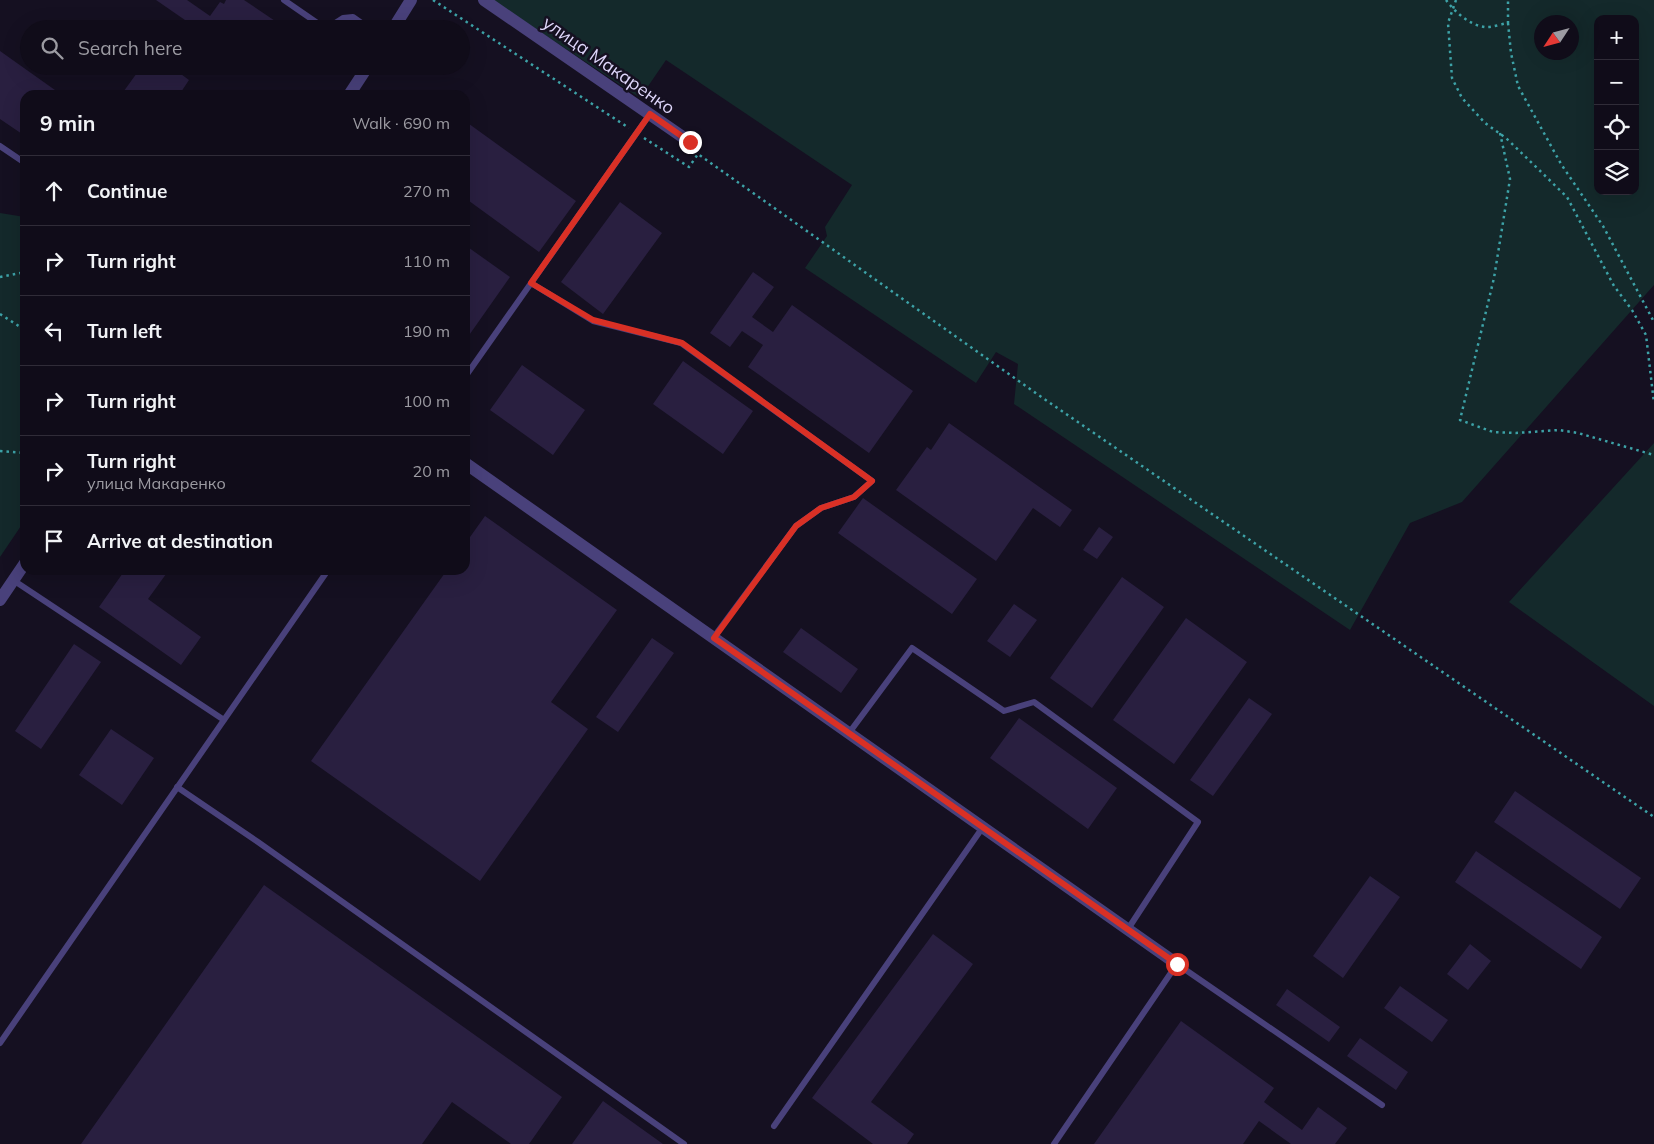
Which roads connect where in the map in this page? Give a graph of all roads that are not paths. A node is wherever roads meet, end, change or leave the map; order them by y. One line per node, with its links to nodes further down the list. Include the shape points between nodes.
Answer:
1 (284, 0): 4 (lane)
2 (411, 0): 7 (street)
3 (484, 0): 10 (street, улица Макаренко)
4 (313, 20)
5 (340, 20): 6 (lane, via 352,16)
6 (358, 20)
7 (399, 20)
8 (362, 75): 9 (street)
9 (352, 90)
10 (650, 114): 11 (street, улица Макаренко); 14 (lane)
11 (690, 142)
12 (0, 146): 13 (lane)
13 (20, 160)
14 (531, 283): 15 (lane); 21 (lane, via 593,320 682,343 872,481 854,497 821,508 796,526)
15 (470, 370)
16 (470, 467): 21 (street)
17 (20, 570): 19 (street)
18 (325, 575): 22 (lane)
19 (13, 580): 20 (street); 22 (lane)
20 (0, 600)
21 (714, 638): 23 (street)
22 (224, 720): 24 (lane)
23 (849, 733): 25 (street); 26 (lane, via 912,648 1004,711 1034,702 1198,822)
24 (177, 787): 28 (lane); 31 (lane)
25 (983, 827): 26 (street); 30 (lane)
26 (1128, 929): 27 (street)
27 (1177, 964): 29 (lane); 32 (lane)
28 (0, 1043)
29 (1382, 1105)
30 (774, 1126)
31 (684, 1144)
32 (1054, 1144)

